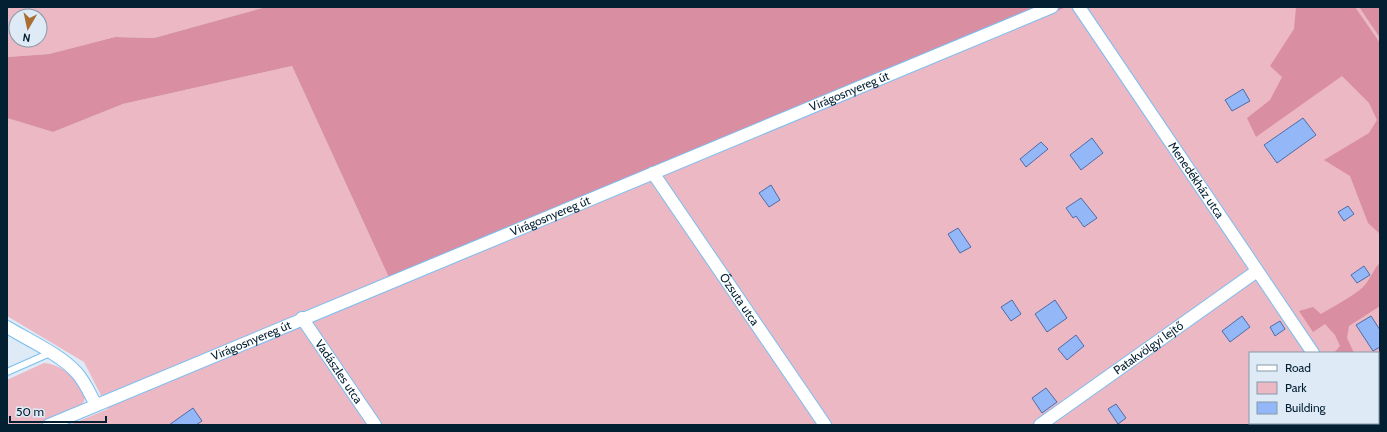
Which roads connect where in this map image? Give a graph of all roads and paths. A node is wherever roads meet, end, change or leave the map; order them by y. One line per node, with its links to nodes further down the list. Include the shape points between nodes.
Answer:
1 (1052, 7): 3 (street, Virágosnyereg út)
2 (1079, 7): 4 (street, Menedékház utca)
3 (653, 173): 5 (street, Virágosnyereg út); 13 (street, Őzsuta utca)
4 (1257, 271): 7 (street, Menedékház utca); 14 (street, Patakvölgyi lejtő)
5 (302, 318): 10 (street, Virágosnyereg út); 12 (street, Vadászles utca)
6 (7, 327): 8 (street)
7 (1313, 352)
8 (50, 353): 9 (lane); 10 (street, via 76,372)
9 (7, 372)
10 (96, 405): 11 (street, Virágosnyereg út)
11 (49, 425)
12 (375, 425)
13 (825, 425)
14 (1040, 425)

